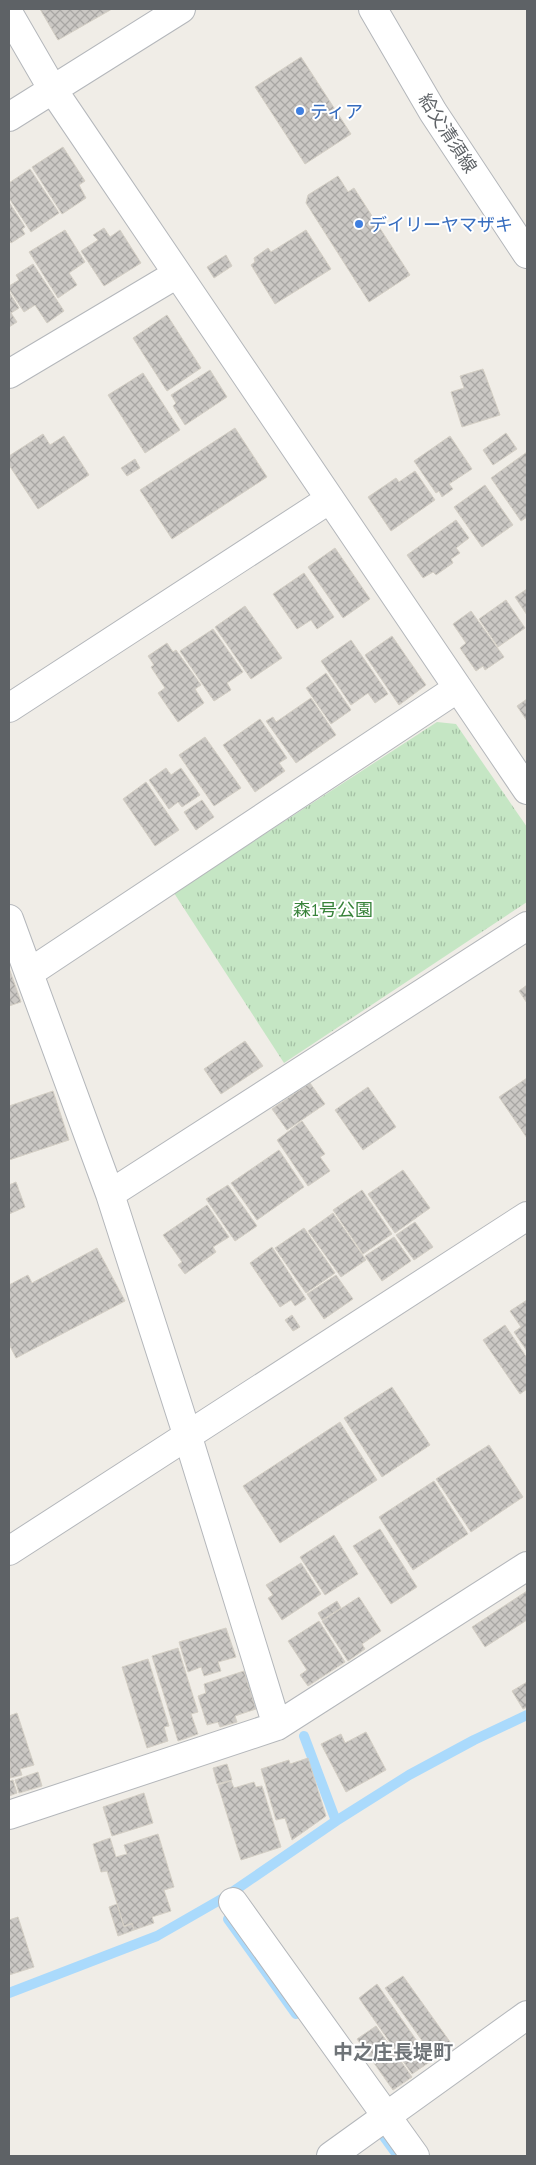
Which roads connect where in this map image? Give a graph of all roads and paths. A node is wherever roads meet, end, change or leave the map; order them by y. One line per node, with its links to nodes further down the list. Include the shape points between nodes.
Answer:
1 (181, 9): 4 (street)
2 (373, 9): 6 (street, 給父清須線, via 433,112)
3 (9, 14): 4 (street)
4 (53, 90): 5 (street); 7 (street)
5 (9, 117)
6 (527, 254)
7 (177, 274): 8 (street); 9 (street)
8 (9, 374)
9 (330, 499): 10 (street); 11 (street)
10 (458, 688): 12 (street); 15 (street)
11 (9, 708)
12 (527, 790)
13 (9, 919): 15 (street)
14 (527, 926): 16 (street)
15 (29, 974): 16 (street)
16 (110, 1194): 18 (street)
17 (527, 1216): 18 (street)
18 (187, 1434): 19 (street); 21 (street)
19 (9, 1551)
20 (527, 1566): 21 (street)
21 (277, 1726): 22 (street)
22 (9, 1815)
23 (233, 1902): 25 (street)
24 (527, 2015): 25 (street)
25 (387, 2116): 26 (street); 27 (street)
26 (331, 2156)
27 (415, 2156)

